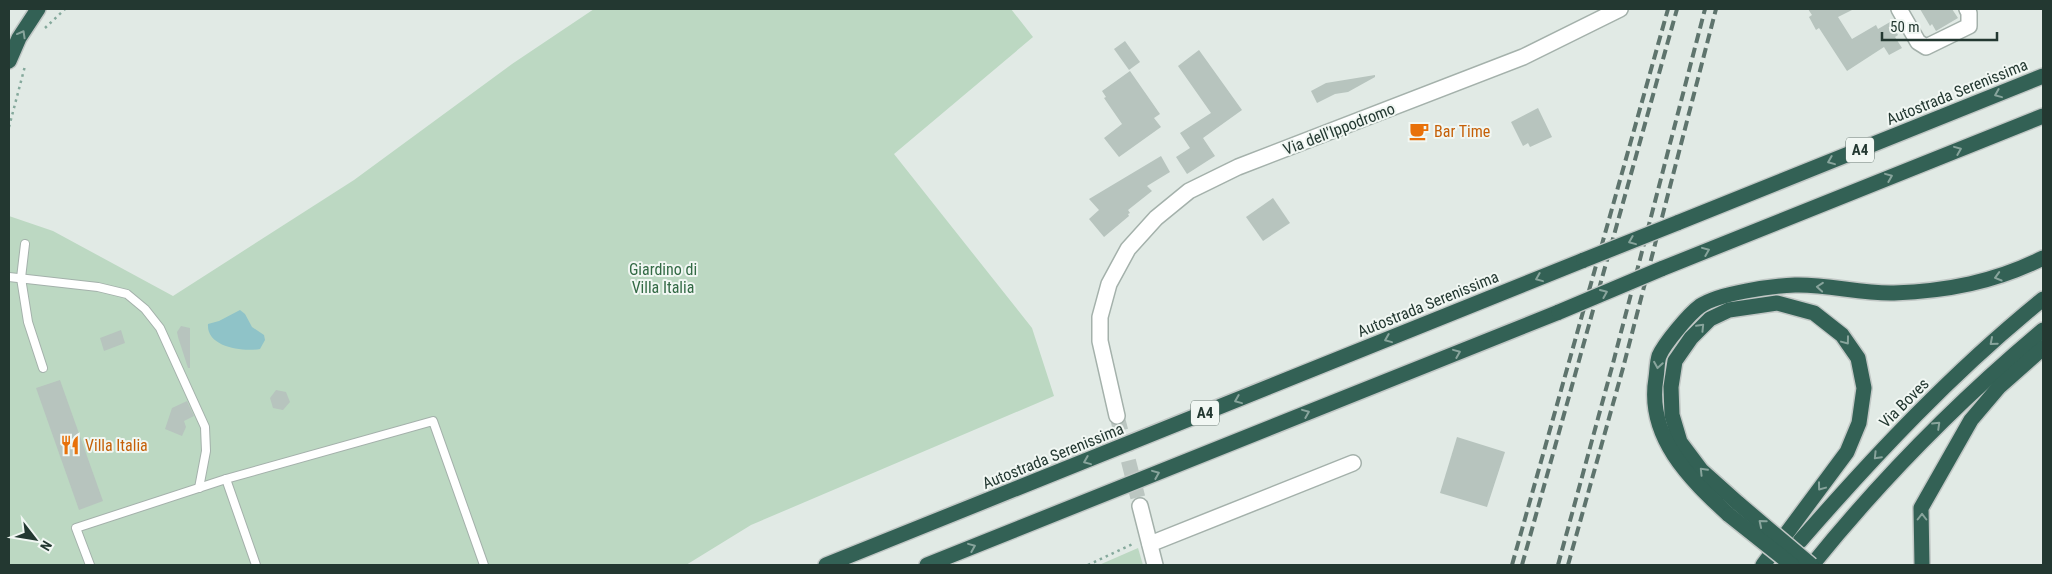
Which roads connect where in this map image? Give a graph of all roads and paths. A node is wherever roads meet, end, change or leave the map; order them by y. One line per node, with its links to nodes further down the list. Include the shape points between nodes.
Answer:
1 (38, 9): 7 (highway, one-way to 1)
2 (65, 9): 6 (path)
3 (1620, 9): 20 (street, Via dell'Ippodromo, via 1509,62 1238,167 1188,191 1156,218 1128,249 1116,268 1104,302 1108,322 1108,371)
4 (1899, 9): 5 (street, via 1918,42 1926,46 1969,26)
5 (1967, 9)
6 (41, 34)
7 (9, 61)
8 (25, 65): 11 (path)
9 (2043, 76): 31 (highway, Autostrada Serenissima / A4, one-way to 31, bridge)
10 (2043, 116): 32 (highway, A4, one-way to 10, bridge)
11 (9, 127)
12 (25, 244): 15 (lane)
13 (2043, 258): 25 (highway, one-way to 25, via 2016,272 1966,286 1892,293 1796,285 1731,294 1700,306 1659,356 1654,388 1657,420 1668,448 1688,476)
14 (9, 277): 15 (lane)
15 (21, 278): 19 (lane, via 28,322); 23 (lane, via 98,286 127,294 146,309 160,328 205,427 206,451)
16 (2043, 299): 27 (highway, Via Boves, one-way to 27, via 1978,355 1915,416)
17 (2043, 330): 37 (highway, one-way to 17, via 1853,514 1922,439 1989,375)
18 (2043, 348): 38 (highway, one-way to 18, via 1921,508 1971,420 1999,387)
19 (43, 368)
20 (1117, 416)
21 (1353, 463): 26 (street)
22 (226, 479): 23 (lane); 29 (lane); 30 (lane, via 433,421)
23 (199, 488): 28 (lane, via 76,528)
24 (1140, 506): 26 (street)
25 (1734, 509): 35 (highway, one-way to 35, via 1680,442 1672,415 1671,387 1675,361 1710,319 1729,310 1776,303 1814,313 1842,335 1858,358 1864,388 1859,423 1847,452); 36 (highway, bridge); 37 (highway, one-way to 25, bridge)
26 (1150, 542): 33 (path, via 1128,546); 34 (street)
27 (1800, 542)
28 (90, 565)
29 (256, 565)
30 (484, 565)
31 (826, 565)
32 (927, 565)
33 (1088, 565)
34 (1156, 565)
35 (1763, 565)
36 (1792, 565)
37 (1812, 565)
38 (1922, 565)

